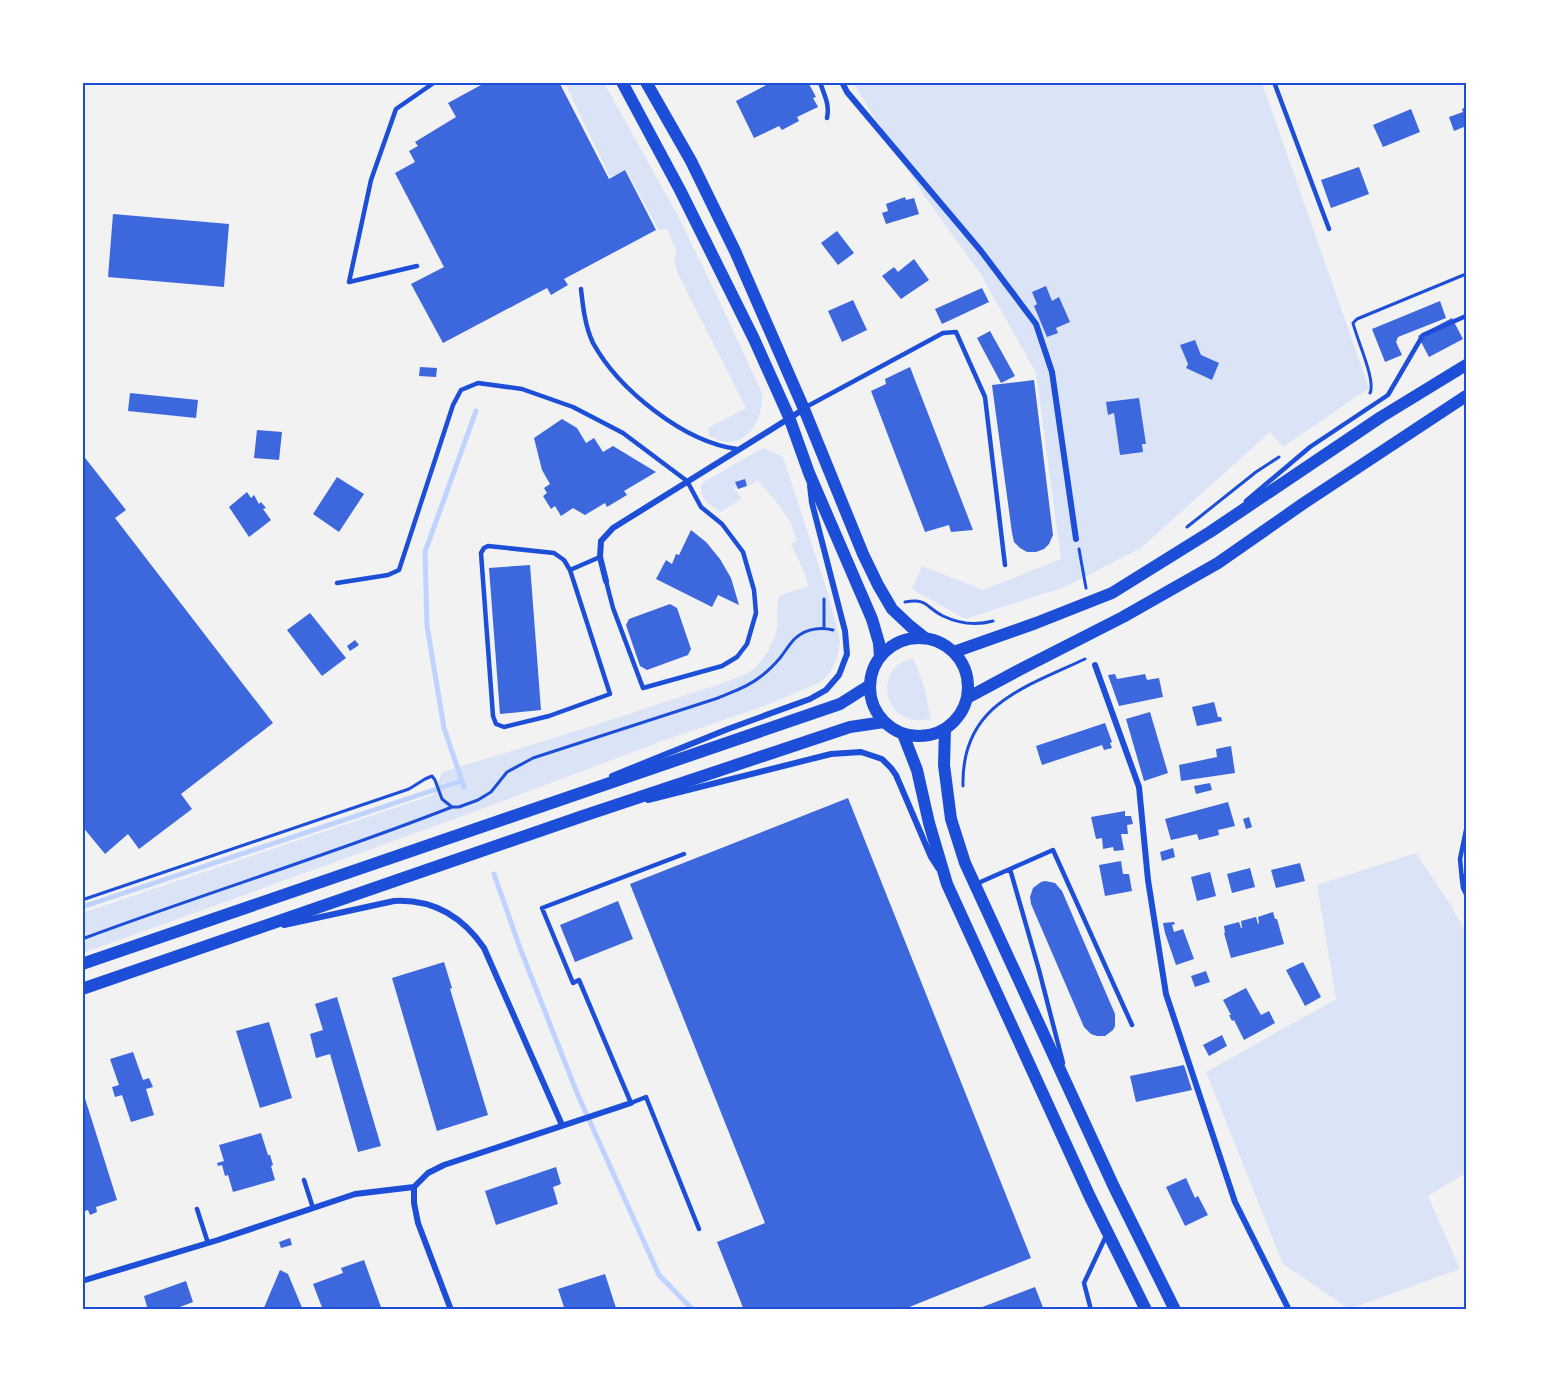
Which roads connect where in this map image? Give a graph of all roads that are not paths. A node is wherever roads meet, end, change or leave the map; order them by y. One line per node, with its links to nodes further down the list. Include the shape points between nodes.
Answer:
1 (435, 82): 9 (lane, via 396,109 371,180 349,282)
2 (622, 82): 15 (main road, via 680,190)
3 (646, 82): 14 (main road, via 735,250)
4 (820, 82): 7 (lane, via 827,99)
5 (842, 82): 20 (street, via 1036,324 1052,372)
6 (1274, 82): 8 (lane)
7 (827, 118)
8 (1329, 229)
9 (417, 266)
10 (580, 289): 16 (lane, via 592,341 611,370 674,424 704,440)
11 (1467, 316): 19 (lane, via 1423,335 1388,395 1310,447)
12 (1467, 365): 19 (main road, via 1381,417)
13 (1467, 396): 31 (main road, via 1218,563)
14 (804, 409): 15 (street); 22 (lane, via 943,333 956,332 984,398); 26 (main road, via 863,554 892,609)
15 (789, 417): 16 (street); 17 (main road)
16 (737, 449): 18 (street)
17 (809, 473): 28 (main road, via 872,619); 35 (street, via 812,504 845,631 847,654 840,675 810,699)
18 (687, 481): 21 (street, via 613,528 601,541); 24 (lane, via 701,507 722,524 743,552 754,590 753,625 747,644 737,657 722,666 643,688); 25 (lane, via 623,433 573,407 522,389 478,383 461,390 453,405 399,570)
19 (1210, 532): 27 (main road, via 1112,593)
20 (1076, 538)
21 (600, 557): 23 (lane); 24 (street)
22 (1005, 565)
23 (570, 570): 23 (lane, via 610,694 549,716 504,727 496,724 481,553 488,546 554,553)
24 (606, 581)
25 (337, 583)
26 (925, 638): 27 (main road); 28 (main road, via 908,639)
27 (954, 652): 31 (main road, via 968,681)
28 (880, 657): 30 (main road)
29 (1095, 665): 64 (street, via 1139,787 1148,880 1166,994 1235,1202)
30 (870, 685): 32 (main road, via 873,705); 35 (main road, via 840,704)
31 (968, 698): 33 (main road, via 959,716)
32 (884, 722): 34 (main road); 36 (main road, via 850,727)
33 (945, 729): 34 (main road, via 925,736); 43 (main road, via 944,765 951,819)
34 (903, 734): 42 (main road, via 917,770)
35 (522, 813): 46 (main road)
36 (584, 816): 42 (street, via 831,754 861,752 882,759 896,775 931,857); 45 (main road)
37 (1466, 830): 41 (lane, via 1460,859)
38 (684, 854): 50 (lane, via 542,908 573,983 579,980)
39 (1010, 869): 43 (lane); 48 (lane, via 1053,850); 49 (lane)
40 (1467, 875): 41 (lane)
41 (1462, 880): 44 (lane)
42 (947, 884): 57 (main road)
43 (975, 884): 49 (main road)
44 (1467, 894)
45 (237, 935): 47 (main road); 51 (street, via 394,901 416,901 458,919 484,948)
46 (82, 964)
47 (82, 989)
48 (1132, 1025)
49 (1070, 1091): 63 (main road)
50 (631, 1103): 51 (street); 56 (lane, via 646,1097)
51 (562, 1125): 53 (street, via 444,1165 428,1173)
52 (304, 1180): 54 (lane)
53 (414, 1187): 54 (street, via 355,1194); 60 (street, via 418,1223)
54 (313, 1208): 58 (street)
55 (197, 1209): 58 (lane)
56 (699, 1229)
57 (1108, 1233): 61 (lane, via 1084,1283); 62 (main road)
58 (208, 1243): 59 (street)
59 (82, 1281)
60 (452, 1310)
61 (1091, 1310)
62 (1146, 1310)
63 (1175, 1310)
64 (1289, 1310)

